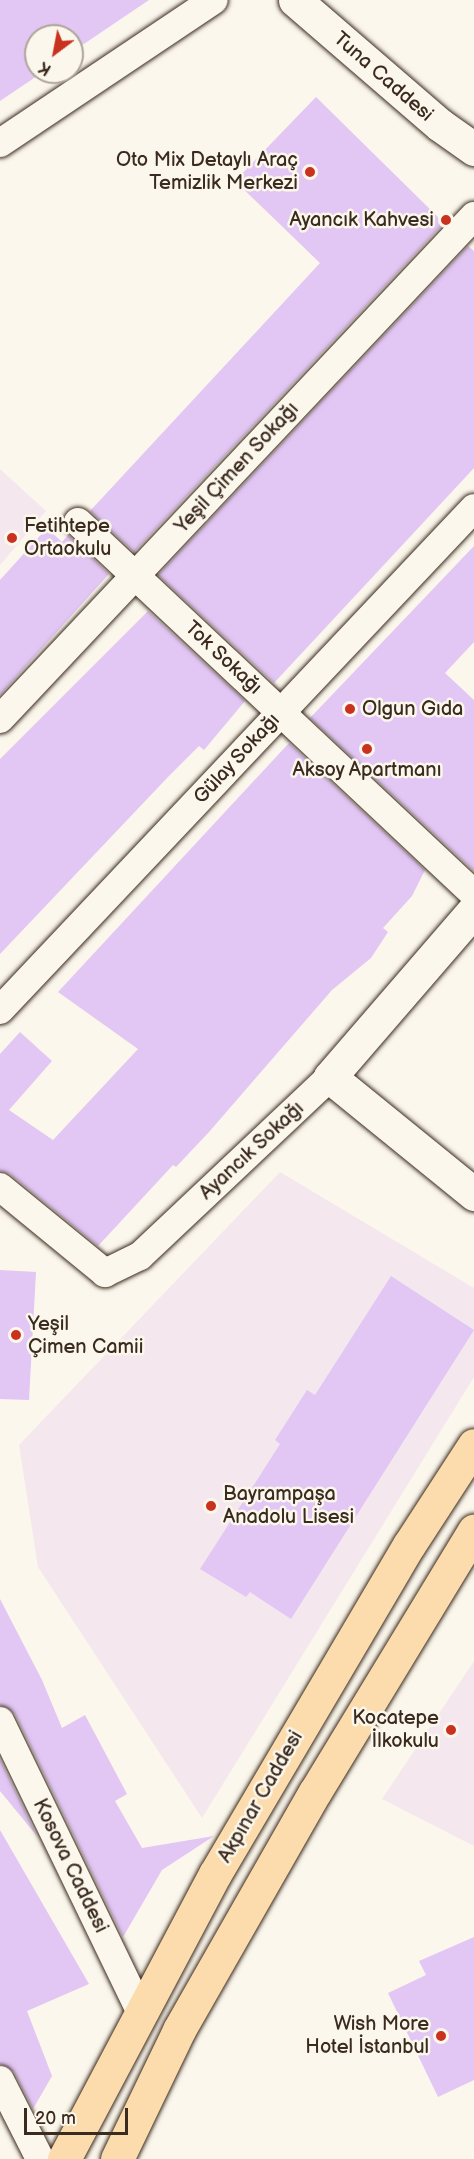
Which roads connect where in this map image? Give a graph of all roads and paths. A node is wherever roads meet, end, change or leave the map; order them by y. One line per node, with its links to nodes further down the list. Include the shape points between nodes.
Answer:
1 (214, 0): 3 (street)
2 (295, 0): 4 (main road, Tuna Caddesi, via 440,125)
3 (0, 143)
4 (474, 149)
5 (474, 216): 8 (street, Yeşil Çimen Sokağı)
6 (474, 508): 9 (street, Gülay Sokağı)
7 (78, 522): 8 (street, Tok Sokağı)
8 (135, 576): 9 (street, Tok Sokağı); 10 (street, Yeşil Çimen Sokağı)
9 (281, 712): 11 (street, Tok Sokağı); 13 (street, Gülay Sokağı)
10 (0, 719)
11 (474, 894)
12 (474, 910): 14 (main road, Ayancık Sokağı)
13 (0, 1010)
14 (330, 1077): 15 (street, Ayancık Sokağı, via 140,1256 105,1273); 16 (main road)
15 (0, 1187)
16 (474, 1194)
17 (470, 1451): 20 (main road, Akpınar Caddesi, via 266,1788)
18 (474, 1530): 24 (main road, via 332,1763 179,2030)
19 (0, 1721): 20 (street, Kosova Caddesi)
20 (140, 2010): 23 (main road, Akpınar Caddesi)
21 (0, 2080): 22 (street)
22 (40, 2159)
23 (64, 2159)
24 (117, 2159)

